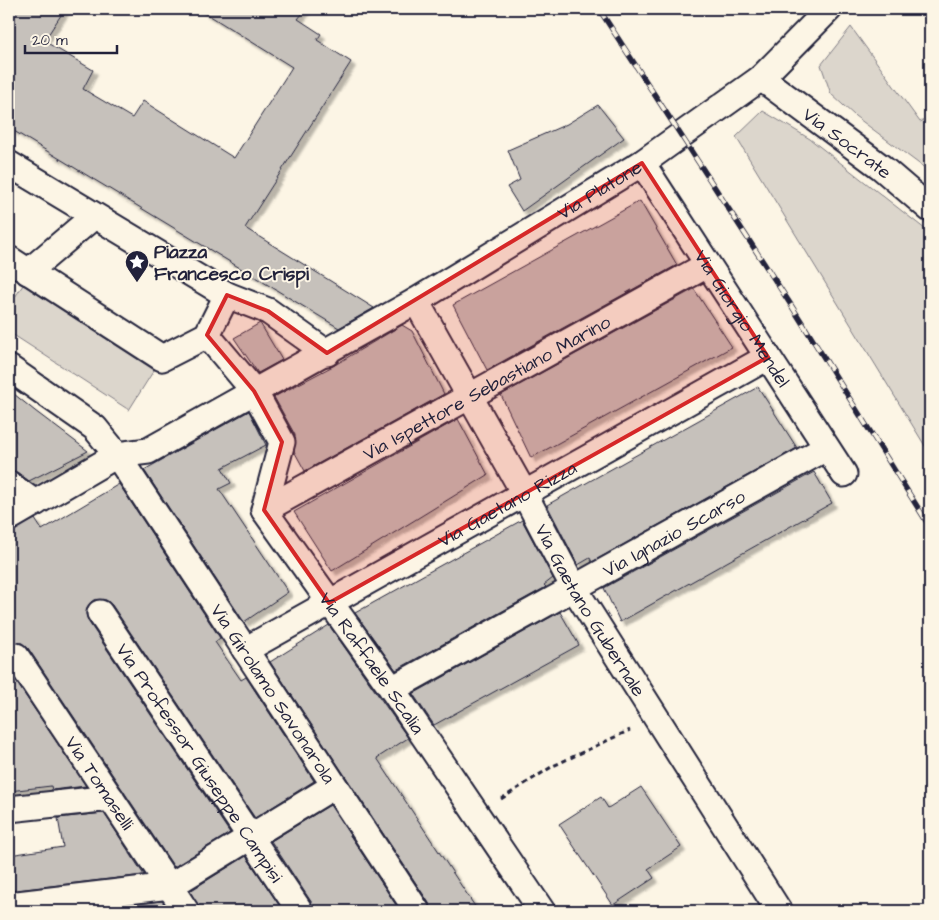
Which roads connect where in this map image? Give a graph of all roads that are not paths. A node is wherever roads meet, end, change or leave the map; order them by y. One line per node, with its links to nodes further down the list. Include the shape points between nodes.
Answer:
1 (829, 9): 2 (street, Via Platone)
2 (762, 78): 3 (street, Via Platone); 5 (street, Via Socrate, via 881,167)
3 (642, 163): 7 (street, Via Giorgio Mendel); 10 (street, Via Platone)
4 (9, 164): 6 (street)
5 (930, 209)
6 (94, 216): 8 (street); 9 (street)
7 (707, 264): 13 (street, Via Giorgio Mendel); 15 (street, Via Ispettore Sebastiano Marino)
8 (18, 266): 11 (street, via 162,358)
9 (227, 295): 11 (street); 12 (street, via 268,311)
10 (416, 301): 12 (street, Via Platone); 15 (street, Via Gaetano Gubernale)
11 (207, 334): 16 (street)
12 (337, 347): 16 (street, Via Platone)
13 (768, 358): 17 (street, Via Giorgio Mendel); 21 (street, Via Gaetano Rizza)
14 (9, 368): 18 (street, Via Girolamo Savonarola, via 95,428)
15 (469, 396): 21 (street, Via Gaetano Gubernale); 23 (street, Via Ispettore Sebastiano Marino)
16 (257, 397): 18 (street, Via Platone, via 148,451); 23 (street, via 282,442)
17 (826, 448): 19 (street, Via Giorgio Mendel); 25 (street, Via Ignazio Scarso)
18 (108, 460): 22 (street); 28 (street, Via Girolamo Savonarola, via 131,477)
19 (844, 474)
20 (9, 484): 22 (street)
21 (524, 493): 25 (street, Via Gaetano Gubernale); 26 (street, Via Gaetano Rizza)
22 (35, 503): 24 (street)
23 (264, 510): 26 (street, Via Raffaele Scalia)
24 (9, 518)
25 (574, 588): 30 (street, Via Ignazio Scarso); 41 (street, Via Gaetano Gubernale)
26 (329, 603): 28 (street, Via Gaetano Rizza); 30 (street, Via Raffaele Scalia)
27 (100, 613): 34 (street, Via Professor Giuseppe Campisi)
28 (245, 650): 31 (street, Via Girolamo Savonarola)
29 (16, 656): 32 (street, Via Tomaselli)
30 (392, 689): 40 (street, Via Raffaele Scalia)
31 (334, 786): 34 (street); 39 (street, Via Girolamo Savonarola)
32 (111, 798): 33 (street); 35 (street, Via Tomaselli)
33 (9, 809)
34 (251, 836): 35 (street); 38 (street, Via Professor Giuseppe Campisi)
35 (170, 886): 36 (street); 37 (street, Via Tomaselli)
36 (9, 906)
37 (186, 911)
38 (300, 911)
39 (416, 911)
40 (542, 911)
41 (779, 911)

